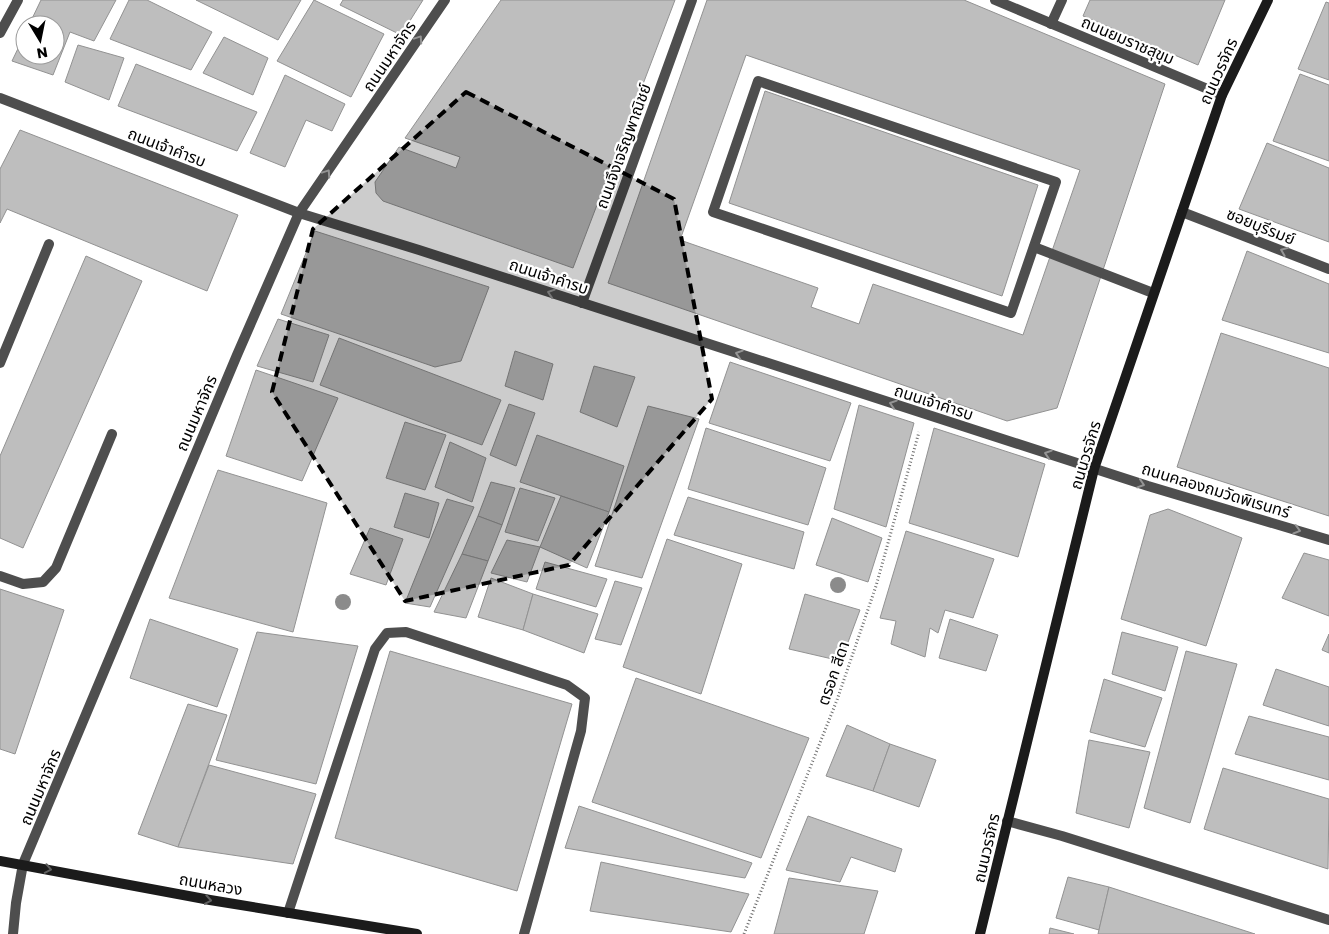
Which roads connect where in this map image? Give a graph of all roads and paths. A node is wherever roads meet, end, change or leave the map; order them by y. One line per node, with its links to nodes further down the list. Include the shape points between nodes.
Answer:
1 (18, 0): 8 (street)
2 (445, 0): 12 (street, ถนนมหาจักร, one-way to 2)
3 (692, 0): 17 (street, ถนนจึงเจริญพาณิชย์)
4 (996, 0): 7 (street, ถนนยมราชสุขุม)
5 (1062, 0): 7 (street)
6 (1268, 0): 9 (main road, ถนนวรจักร)
7 (1051, 24): 9 (street, ถนนยมราชสุขุม)
8 (0, 33)
9 (1222, 95): 11 (main road, ถนนวรจักร)
10 (0, 98): 12 (street, ถนนเจ้าคำรบ)
11 (1182, 212): 15 (street, ซอยบุรีรมย์, one-way to 11); 16 (main road, ถนนวรจักร)
12 (299, 213): 17 (street, ถนนเจ้าคำรบ, one-way to 12); 26 (street, ถนนมหาจักร)
13 (50, 244): 18 (street)
14 (1034, 247): 14 (street, via 1011,313 713,212 758,81 1056,182); 16 (street)
15 (1329, 269)
16 (1153, 293): 21 (main road, ถนนวรจักร)
17 (582, 303): 19 (street, ถนนเจ้าคำรบ, one-way to 17)
18 (0, 363)
19 (924, 414): 21 (street, ถนนเจ้าคำรบ, one-way to 19); 32 (path, ตรอก สีดา, via 876,586 837,700)
20 (112, 434): 23 (street, via 56,568 43,582 24,584)
21 (1094, 469): 22 (street, ถนนคลองถมวัดพิเรนทร์, one-way to 22); 24 (main road, ถนนวรจักร)
22 (1329, 540)
23 (0, 576)
24 (1008, 822): 28 (street); 33 (main road, ถนนวรจักร)
25 (0, 861): 26 (main road, ถนนหลวง)
26 (24, 864): 27 (main road, ถนนหลวง, one-way to 27); 29 (street, ถนนมหาจักร)
27 (288, 913): 30 (main road, ถนนหลวง); 31 (street, via 375,649 387,633 406,632 567,685 585,698 581,731)
28 (1329, 920)
29 (14, 934)
30 (416, 934)
31 (524, 934)
32 (744, 934)
33 (980, 934)

